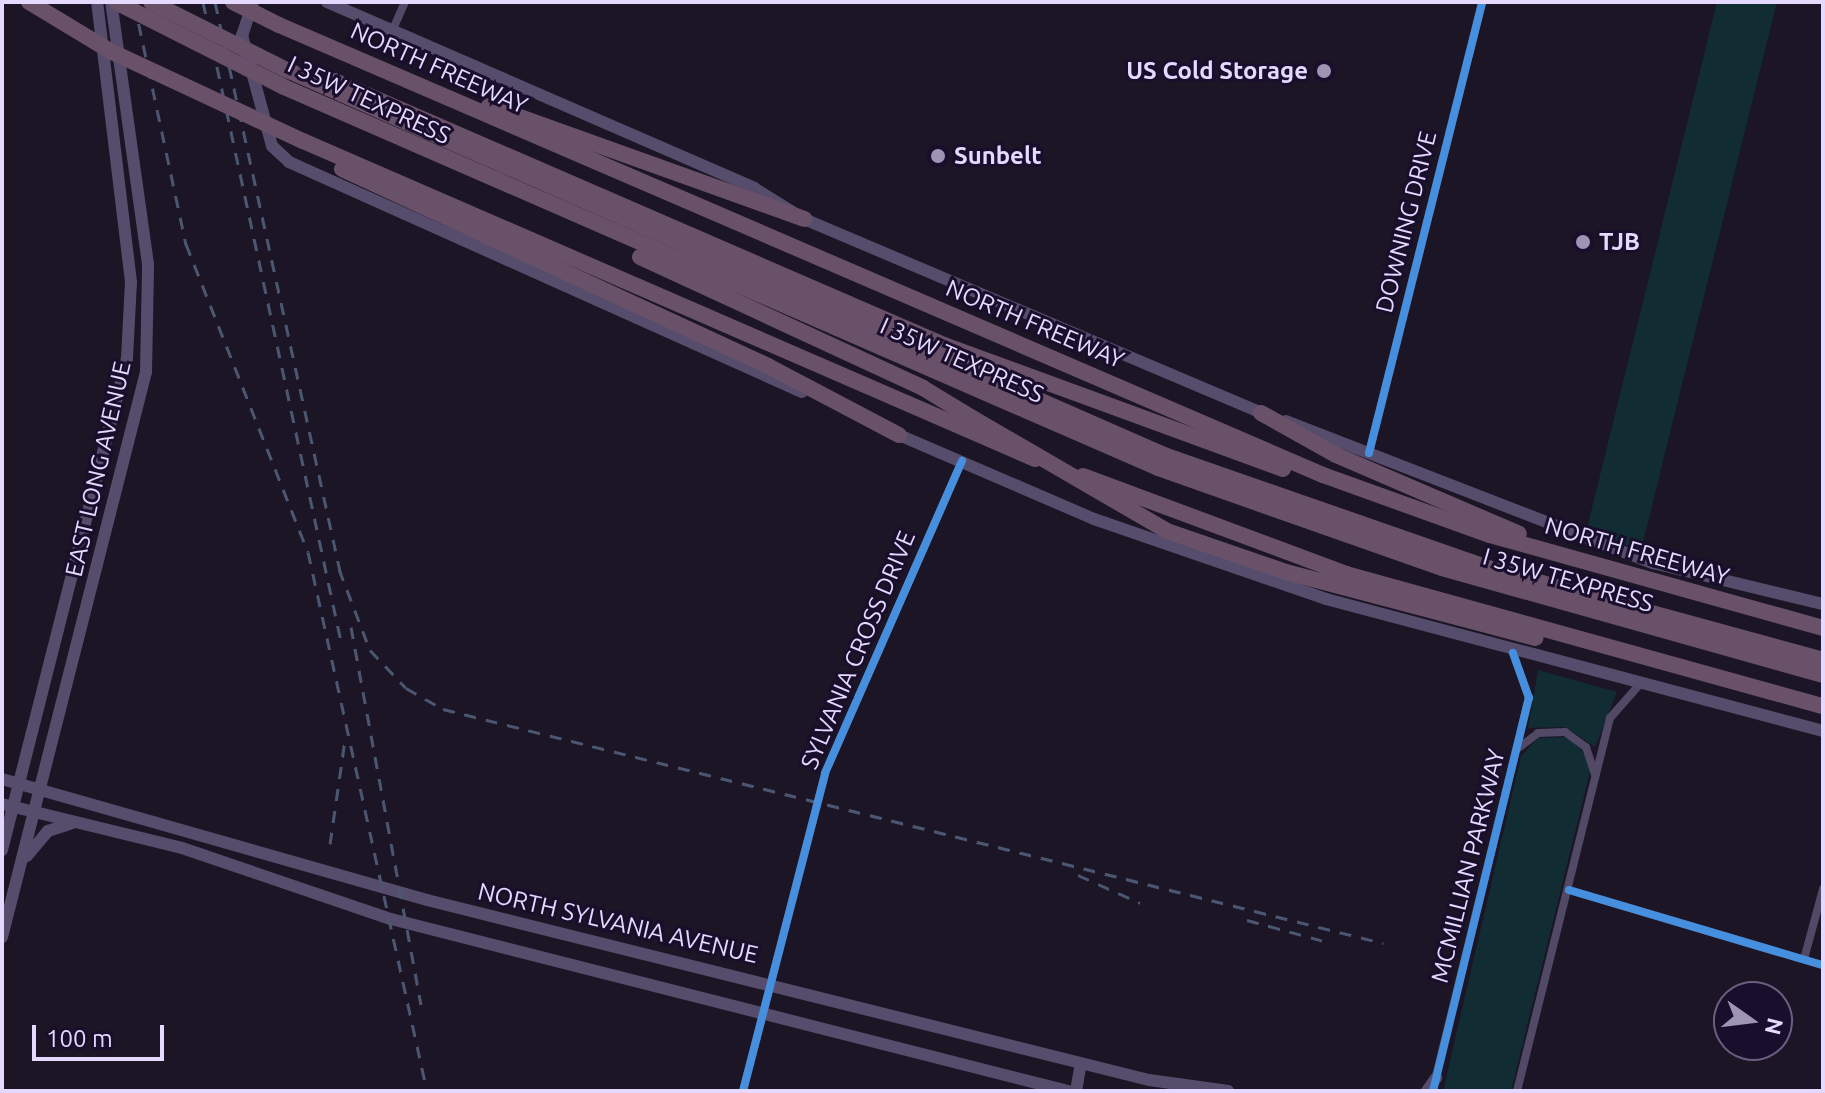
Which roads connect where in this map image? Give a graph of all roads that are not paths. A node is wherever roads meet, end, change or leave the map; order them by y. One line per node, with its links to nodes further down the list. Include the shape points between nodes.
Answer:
1 (29, 2): 15 (highway, bridge, via 112,52)
2 (97, 2): 12 (main road, EAST LONG AVENUE)
3 (114, 2): 13 (main road, EAST LONG AVENUE); 18 (highway, I 35W TEXPRESS, bridge)
4 (151, 2): 11 (highway, bridge)
5 (233, 2): 14 (highway, NORTH FREEWAY, bridge)
6 (253, 2): 21 (main road, via 242,35 272,146 289,162)
7 (327, 2): 10 (main road, NORTH FREEWAY)
8 (405, 2): 10 (street)
9 (1482, 2): 22 (street, DOWNING DRIVE)
10 (393, 29): 19 (main road, NORTH FREEWAY, via 754,188)
11 (286, 65): 24 (highway, via 944,345 1304,477); 31 (highway, I 35W TEXPRESS, via 1164,455 1491,569)
12 (107, 84): 13 (main road); 17 (main road, EAST LONG AVENUE)
13 (124, 84): 16 (main road, EAST LONG AVENUE)
14 (423, 87): 19 (highway); 24 (highway, NORTH FREEWAY)
15 (304, 146): 21 (highway, via 768,366); 32 (highway, via 993,445 1331,569)
16 (135, 166): 17 (main road); 26 (main road, EAST LONG AVENUE, via 149,282 146,372)
17 (118, 169): 25 (main road, EAST LONG AVENUE, via 130,333)
18 (474, 175): 32 (highway, bridge, via 877,368 1167,531 1420,613 1673,672); 33 (highway, I 35W TEXPRESS, via 1229,495 1542,599)
19 (804, 219): 20 (main road, NORTH FREEWAY)
20 (1261, 413): 22 (main road, NORTH FREEWAY); 27 (highway)
21 (899, 435): 23 (main road)
22 (1369, 453): 28 (main road, NORTH FREEWAY, via 1653,563)
23 (962, 461): 30 (main road, via 1223,566); 54 (street, SYLVANIA CROSS DRIVE, via 825,773)
24 (1323, 475): 27 (highway, NORTH FREEWAY)
25 (84, 533): 26 (main road); 40 (main road, EAST LONG AVENUE)
26 (105, 539): 41 (main road, EAST LONG AVENUE)
27 (1543, 550): 29 (highway, NORTH FREEWAY)
28 (1823, 604)
29 (1823, 628)
30 (1513, 653): 34 (main road); 37 (street, MCMILLIAN PARKWAY, via 1529,698)
31 (1823, 660)
32 (1682, 666): 35 (highway)
33 (1823, 675)
34 (1640, 684): 36 (main road); 39 (street, via 1614,707)
35 (1823, 706)
36 (1823, 731)
37 (1517, 749): 39 (street, MCMILLIAN PARKWAY, via 1538,733 1565,732 1586,747); 57 (street, MCMILLIAN PARKWAY)
38 (2, 779): 40 (main road, NORTH SYLVANIA AVENUE)
39 (1595, 780): 50 (street)
40 (19, 784): 41 (main road, NORTH SYLVANIA AVENUE); 42 (main road, EAST LONG AVENUE)
41 (41, 791): 43 (main road, EAST LONG AVENUE); 46 (main road, NORTH SYLVANIA AVENUE)
42 (8, 805): 43 (main road, NORTH SYLVANIA AVENUE); 45 (main road, EAST LONG AVENUE)
43 (36, 812): 44 (main road, NORTH SYLVANIA AVENUE); 47 (main road, EAST LONG AVENUE)
44 (80, 823): 47 (main road, via 48,831); 48 (main road, NORTH SYLVANIA AVENUE)
45 (2, 850)
46 (268, 855): 48 (main road); 54 (main road, NORTH SYLVANIA AVENUE)
47 (23, 862): 51 (main road, EAST LONG AVENUE)
48 (265, 879): 55 (main road, NORTH SYLVANIA AVENUE, via 391,919)
49 (1823, 889): 52 (street)
50 (1569, 890): 52 (street); 62 (street)
51 (2, 937)
52 (1804, 959): 53 (street)
53 (1823, 965)
54 (772, 983): 55 (street, SYLVANIA CROSS DRIVE); 56 (main road, NORTH SYLVANIA AVENUE)
55 (763, 1014): 58 (street, SYLVANIA CROSS DRIVE); 59 (main road, NORTH SYLVANIA AVENUE)
56 (1081, 1063): 60 (main road); 61 (main road, NORTH SYLVANIA AVENUE)
57 (1432, 1087)
58 (743, 1091)
59 (1068, 1091)
60 (1076, 1091)
61 (1228, 1091)
62 (1517, 1091)

